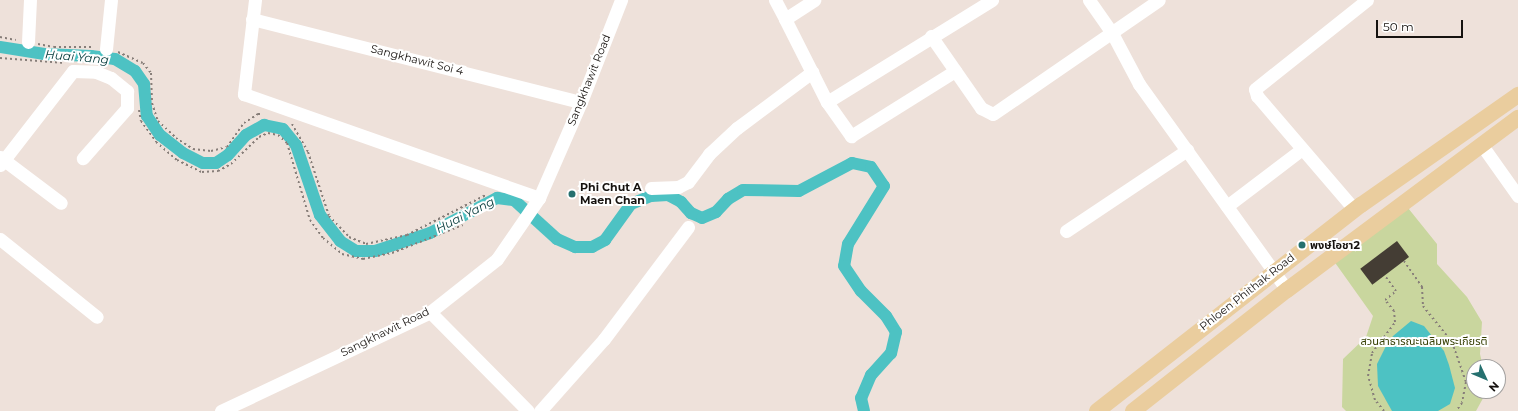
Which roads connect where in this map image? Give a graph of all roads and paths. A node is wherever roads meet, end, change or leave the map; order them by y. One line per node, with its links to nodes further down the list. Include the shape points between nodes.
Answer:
1 (30, 0): 16 (street)
2 (111, 0): 17 (street)
3 (256, 0): 11 (street)
4 (621, 0): 23 (street, Sangkhawit Road)
5 (775, 0): 12 (street)
6 (814, 0): 12 (street)
7 (992, 0): 15 (street)
8 (1088, 0): 13 (street)
9 (1159, 0): 13 (street)
10 (1367, 0): 30 (street, via 1256,90 1257,96)
11 (252, 19): 23 (street, Sangkhawit Soi 4); 37 (street, via 244,94)
12 (785, 19): 21 (street)
13 (1112, 33): 20 (street, via 993,114 981,108); 31 (street, via 1139,84)
14 (0, 36): 16 (path)
15 (931, 36): 20 (street); 24 (street)
16 (28, 42): 17 (path, via 54,47)
17 (106, 49): 26 (path, via 123,52 147,68 151,73 152,103 158,120 176,138 193,149 211,151 226,147 244,124 258,114)
18 (0, 58): 19 (path)
19 (72, 63)
20 (955, 71): 24 (street, via 851,136)
21 (812, 72): 24 (street); 34 (street, via 737,128 709,154 688,182 678,187)
22 (1518, 95): 40 (main road, Phloen Phithak Road)
23 (581, 102): 37 (street, Sangkhawit Road)
24 (827, 102)
25 (138, 108): 41 (path, via 141,121 156,142 177,160 202,172 218,171 231,164 259,137 268,133 278,135 287,143 310,220 323,238 342,254 363,260 392,253)
26 (266, 114)
27 (1518, 118): 29 (main road)
28 (287, 119): 35 (path, via 308,152 329,216 349,237 366,244 407,235)
29 (1481, 144): 36 (street); 48 (main road)
30 (1302, 149): 39 (street); 40 (street)
31 (1188, 150): 39 (street); 43 (street)
32 (83, 158): 33 (street, via 127,108 127,91 111,78 96,72 73,71)
33 (1, 161): 38 (street)
34 (651, 188)
35 (486, 195)
36 (1518, 196)
37 (539, 198): 49 (street, Sangkhawit Road, via 497,258)
38 (61, 203)
39 (1227, 206): 46 (street)
40 (1354, 209): 46 (main road, Phloen Phithak Road)
41 (463, 225)
42 (688, 227): 53 (street, via 604,339)
43 (1066, 230)
44 (0, 239): 50 (street)
45 (1404, 261): 57 (path, via 1422,287 1423,306 1452,342 1466,382 1462,403)
46 (1273, 271): 48 (street); 54 (main road, Phloen Phithak Road)
47 (1385, 276): 56 (path, via 1396,291 1385,300 1394,311 1395,322 1372,353 1368,376 1375,400)
48 (1287, 290): 55 (main road)
49 (430, 312): 51 (street, Sangkhawit Road); 52 (street)
50 (97, 317)
51 (221, 411)
52 (528, 411)
53 (540, 411)
54 (1097, 411)
55 (1133, 411)
56 (1384, 411)
57 (1456, 411)

